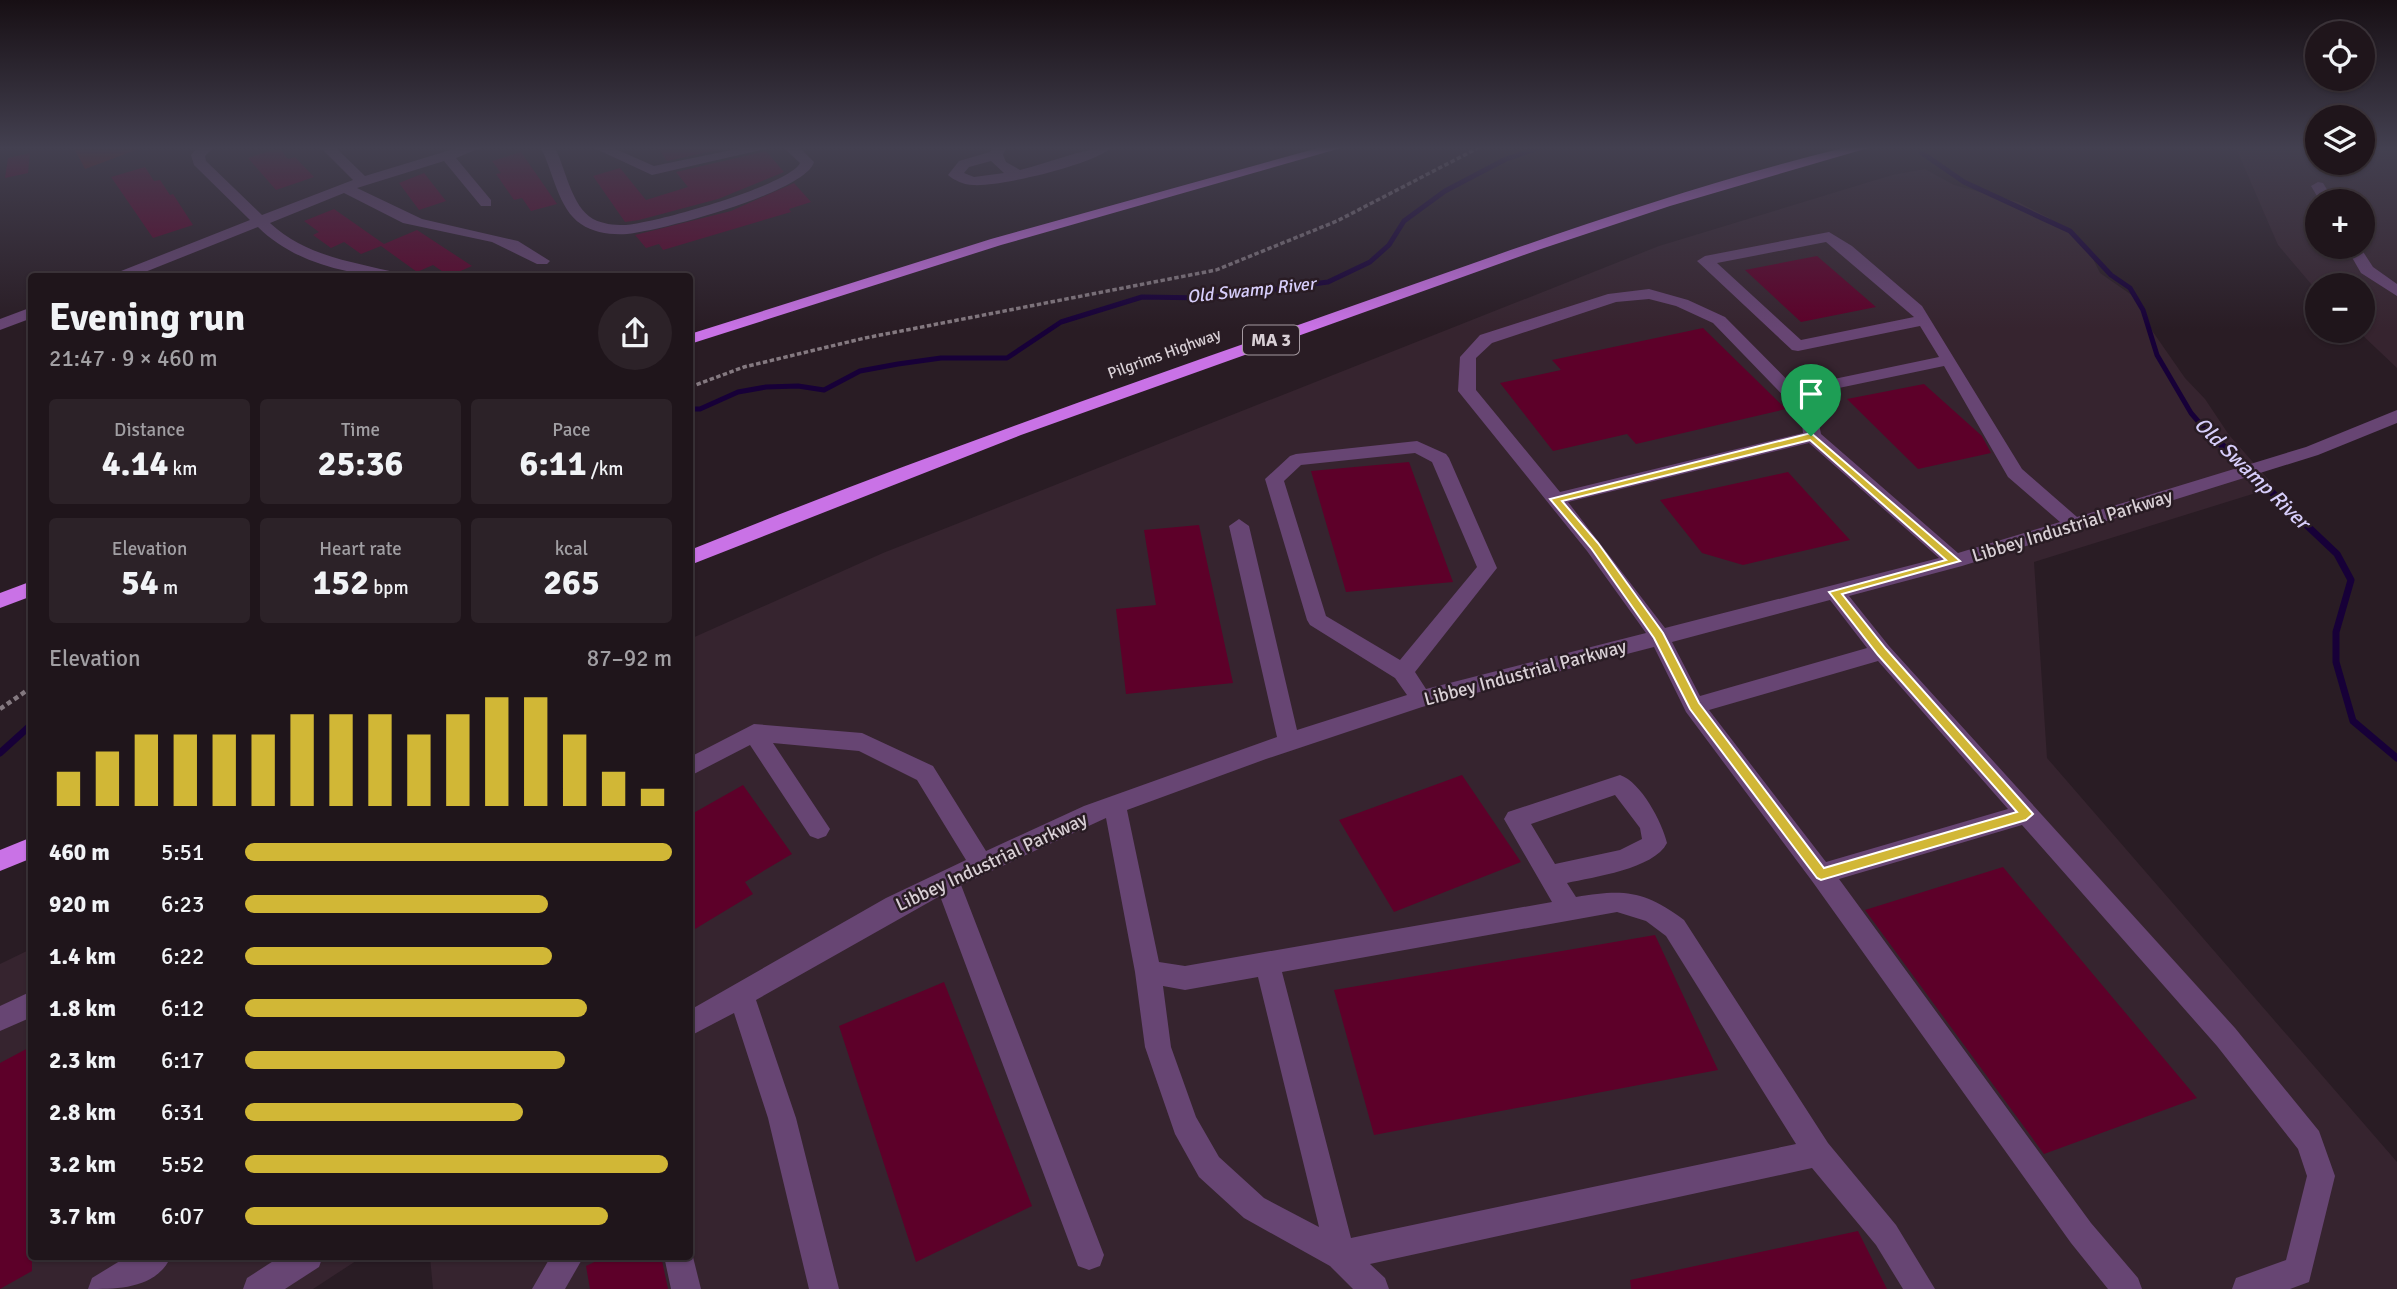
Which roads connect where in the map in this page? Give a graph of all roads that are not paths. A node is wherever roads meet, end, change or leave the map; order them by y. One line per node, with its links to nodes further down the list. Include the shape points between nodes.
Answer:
1 (247, 208): 8 (street)
2 (290, 208): 8 (street)
3 (385, 208): 10 (street, via 404,218 501,239)
4 (574, 208): 5 (street, via 584,221 606,231 676,219)
5 (706, 208)
6 (1118, 208): 17 (highway)
7 (1649, 208): 25 (highway, Pilgrims Highway / MA 3, via 1015,431)
8 (259, 220): 11 (street); 12 (street, via 307,254)
9 (2360, 259): 13 (street, via 2367,270)
10 (542, 261)
11 (129, 273)
12 (380, 273)
13 (2397, 291)
14 (28, 314): 16 (street)
15 (1924, 320): 15 (street, via 1829,237 1705,261 1798,346); 18 (street)
16 (0, 325)
17 (693, 338)
18 (1949, 360): 19 (street); 23 (street, via 2015,473)
19 (1834, 384)
20 (2397, 415): 23 (street, Libbey Industrial Parkway, via 2312,451)
21 (1811, 436): 22 (street); 22 (street, via 1810,413 1719,320 1649,294 1614,297 1486,339 1468,357 1467,391); 26 (street)
22 (1555, 499): 30 (street)
23 (2075, 525): 26 (street, Libbey Industrial Parkway)
24 (1239, 526): 36 (street)
25 (693, 557)
26 (1955, 561): 28 (street, Libbey Industrial Parkway)
27 (28, 590): 29 (highway)
28 (1835, 592): 30 (street, Libbey Industrial Parkway); 31 (street)
29 (0, 601)
30 (1659, 636): 33 (street, Libbey Industrial Parkway); 34 (street)
31 (1882, 652): 34 (street); 39 (street)
32 (1403, 672): 32 (street, via 1487,568 1440,458 1417,447 1296,460 1274,480 1317,620); 33 (street)
33 (1421, 699): 36 (street, Libbey Industrial Parkway)
34 (1694, 706): 44 (street)
35 (754, 733): 37 (street); 40 (street); 43 (street, via 862,741 925,773)
36 (1289, 742): 38 (street, Libbey Industrial Parkway)
37 (693, 765)
38 (1115, 806): 43 (street, Libbey Industrial Parkway); 49 (street)
39 (2026, 814): 44 (street); 69 (street, via 2225,1037 2309,1141 2321,1175 2298,1271)
40 (818, 829)
41 (28, 849): 42 (highway)
42 (0, 861)
43 (981, 864): 46 (street, Libbey Industrial Parkway)
44 (1821, 874): 68 (street, via 2081,1233)
45 (1549, 876): 45 (street, via 1516,818 1620,784 1651,825 1655,843 1633,855); 47 (street)
46 (947, 881): 50 (street, Libbey Industrial Parkway); 55 (street)
47 (1569, 909): 48 (street); 54 (street, via 1617,901 1654,912 1675,928)
48 (1266, 963): 49 (street, via 1185,978); 56 (street)
49 (1148, 972): 56 (street, via 1158,1047 1185,1124 1209,1167 1254,1208)
50 (741, 995): 53 (street, Libbey Industrial Parkway); 65 (street, via 782,1118)
51 (28, 1005): 52 (street)
52 (0, 1019)
53 (693, 1022)
54 (1818, 1153): 56 (street); 67 (street, via 1885,1235)
55 (1089, 1255)
56 (1341, 1255): 66 (street)
57 (150, 1260): 61 (street)
58 (302, 1260): 62 (street)
59 (566, 1260): 63 (street)
60 (680, 1260): 64 (street)
61 (103, 1289)
62 (258, 1289)
63 (547, 1289)
64 (686, 1289)
65 (824, 1289)
66 (1374, 1289)
67 (1920, 1289)
68 (2127, 1289)
69 (2247, 1289)

